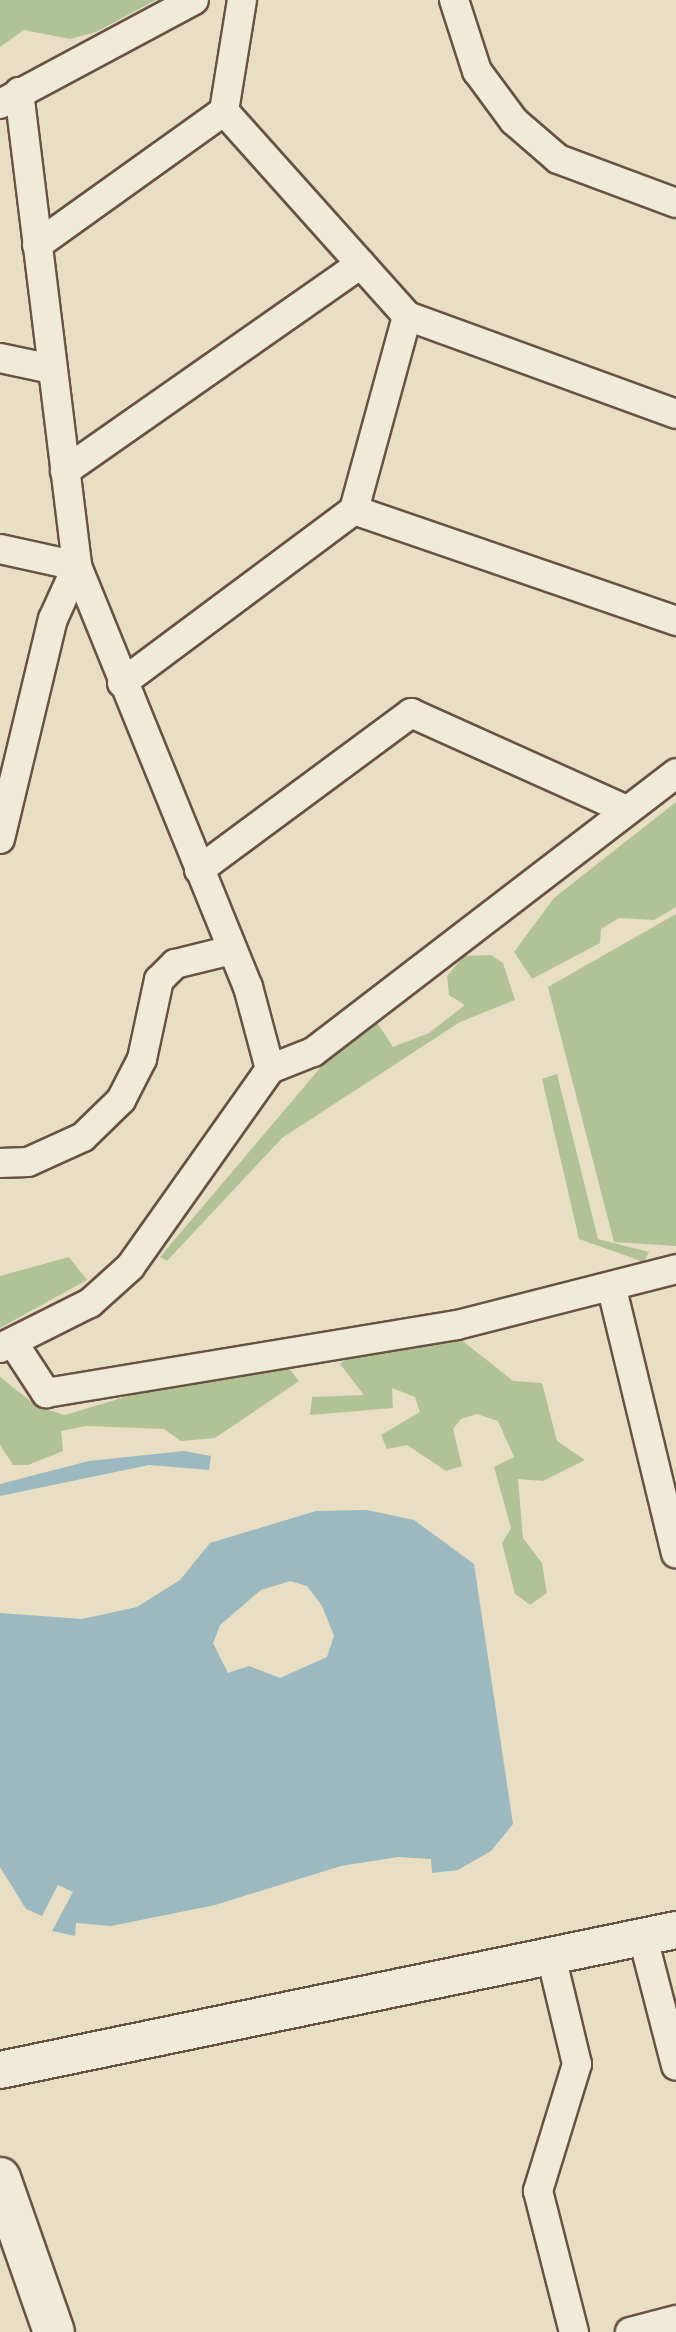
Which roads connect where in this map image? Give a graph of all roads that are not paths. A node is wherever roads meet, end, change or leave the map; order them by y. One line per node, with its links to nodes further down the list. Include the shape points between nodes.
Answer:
1 (194, 0): 4 (street)
2 (242, 0): 5 (street)
3 (454, 0): 6 (street, via 477,71 514,121 558,159)
4 (9, 98): 7 (street)
5 (224, 111): 7 (street); 8 (street)
6 (676, 203)
7 (37, 245): 11 (street)
8 (361, 264): 9 (street); 13 (street)
9 (407, 316): 12 (street); 14 (street)
10 (0, 358): 11 (street)
11 (52, 369): 13 (street)
12 (676, 414)
13 (65, 471): 16 (street)
14 (354, 510): 17 (street); 18 (street)
15 (0, 549): 16 (street)
16 (77, 566): 18 (street); 19 (street, via 53,619)
17 (676, 621)
18 (122, 683): 23 (street)
19 (11, 747): 22 (street)
20 (676, 773): 21 (street)
21 (627, 810): 23 (street, via 411,713); 25 (street, via 313,1052)
22 (0, 839)
23 (199, 870): 24 (street)
24 (232, 950): 25 (street); 26 (street, via 175,964 159,980 142,1059 121,1100 83,1137 28,1162)
25 (270, 1069): 29 (street, via 130,1267 90,1303)
26 (0, 1163)
27 (676, 1269): 28 (street)
28 (612, 1289): 29 (street, via 457,1325 46,1393); 30 (street)
29 (7, 1346)
30 (676, 1553)
31 (660, 1934): 32 (street); 33 (street)
32 (552, 1960): 34 (street); 38 (street, via 577,2064 544,2152 538,2191)
33 (676, 2066)
34 (0, 2070)
35 (0, 2178): 37 (main road)
36 (676, 2320): 39 (street)
37 (54, 2332)
38 (574, 2332)
39 (630, 2332)

